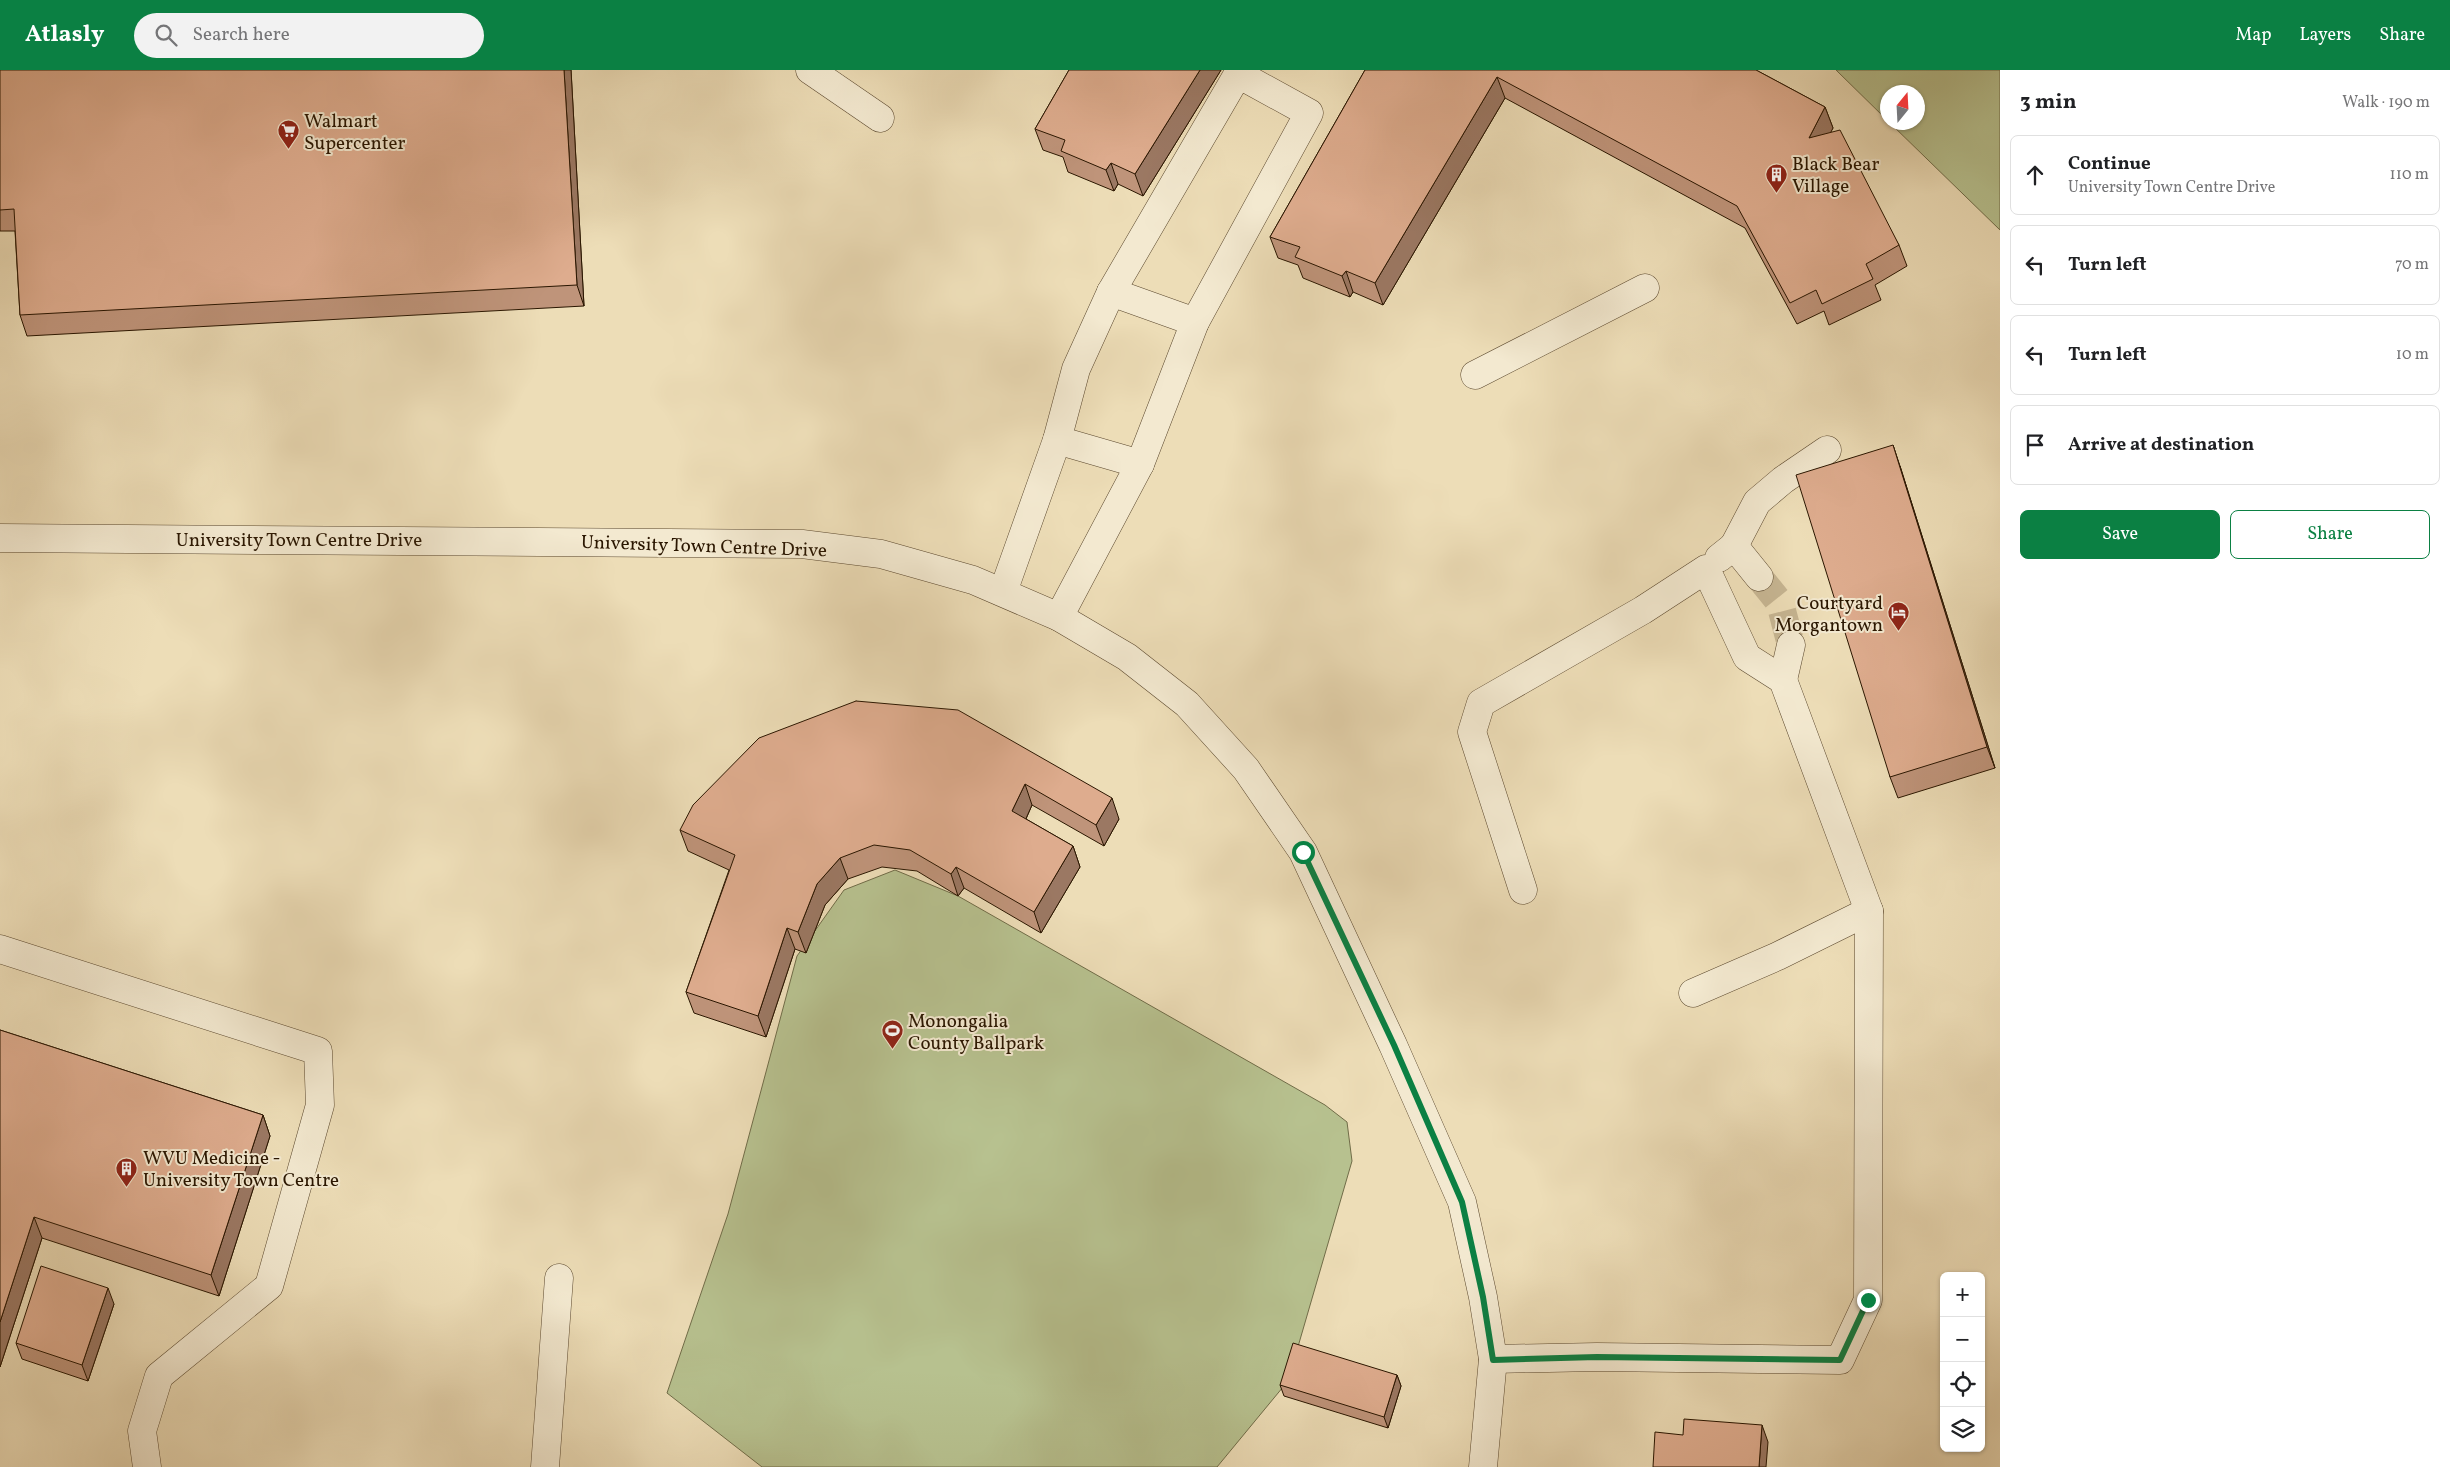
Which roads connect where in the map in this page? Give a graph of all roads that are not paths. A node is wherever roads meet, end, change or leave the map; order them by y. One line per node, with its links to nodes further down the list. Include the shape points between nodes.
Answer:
1 (810, 70): 2 (street)
2 (880, 118)
3 (1645, 288): 6 (street)
4 (1111, 292): 5 (street); 5 (street, via 1238,74 1309,113); 7 (street, via 1076,369)
5 (1195, 322): 9 (street)
6 (1475, 375)
7 (1057, 440): 9 (street); 14 (street)
8 (1827, 450): 11 (street, via 1782,480 1757,502)
9 (1140, 464): 15 (street)
10 (0, 538): 14 (street, University Town Centre Drive, via 802,544 881,554 973,580)
11 (1734, 546): 12 (street); 13 (street)
12 (1706, 569): 17 (street, via 1747,657); 18 (street, via 1643,610 1481,703 1472,732)
13 (1759, 577)
14 (1003, 592): 15 (street, University Town Centre Drive)
15 (1059, 617): 23 (street, University Town Centre Drive, via 1127,657 1187,704 1246,768 1303,852 1394,1045 1462,1202)
16 (1791, 645): 17 (street)
17 (1783, 680): 19 (street)
18 (1523, 890)
19 (1869, 911): 21 (street); 23 (street, via 1868,1300 1840,1360 1597,1357)
20 (0, 949): 24 (street, via 318,1051 320,1104 269,1286 159,1376 142,1430)
21 (1693, 993)
22 (559, 1278): 25 (street)
23 (1493, 1360): 26 (street, University Town Centre Drive)
24 (147, 1467)
25 (545, 1467)
26 (1484, 1467)

